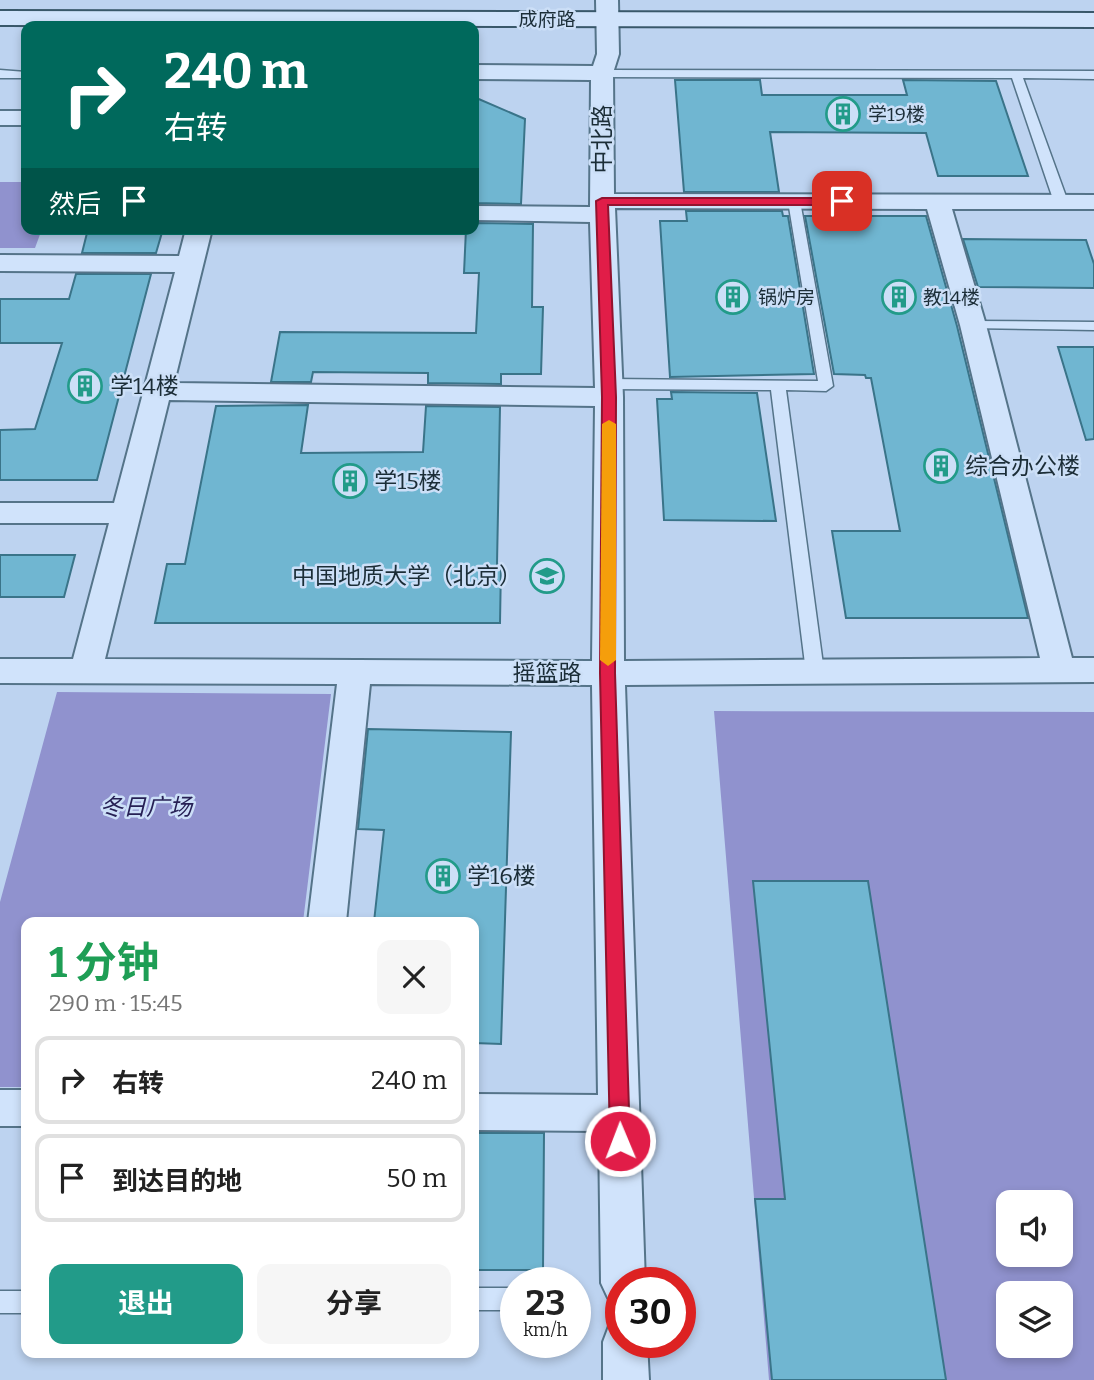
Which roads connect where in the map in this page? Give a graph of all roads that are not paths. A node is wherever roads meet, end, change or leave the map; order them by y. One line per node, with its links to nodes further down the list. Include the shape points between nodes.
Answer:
1 (0, 18): 3 (main road, 成府路)
2 (1094, 20): 9 (main road, 成府路)
3 (114, 21)
4 (479, 31): 9 (main road, 成府路)
5 (1094, 32): 9 (main road, 成府路)
6 (479, 33): 9 (main road, 成府路)
7 (0, 34): 8 (main road)
8 (21, 34)
9 (606, 34): 10 (street); 11 (lane); 21 (street, 中北路)
10 (479, 71)
11 (1016, 74): 14 (lane); 19 (lane)
12 (0, 75): 13 (lane)
13 (21, 75)
14 (1094, 75)
15 (0, 118): 16 (street)
16 (21, 118)
17 (794, 201): 18 (street); 21 (street); 28 (lane, via 826,386)
18 (937, 201): 19 (street); 26 (street)
19 (1061, 202): 20 (street)
20 (1094, 202)
21 (603, 208): 22 (street); 30 (street, 中北路)
22 (479, 213)
23 (197, 235): 25 (street)
24 (0, 263): 25 (street)
25 (190, 264): 29 (street)
26 (972, 325): 27 (lane); 36 (street)
27 (1094, 326)
28 (778, 386): 30 (lane); 37 (lane)
29 (157, 391): 30 (street); 32 (street)
30 (609, 391): 39 (street, 中北路)
31 (0, 513): 32 (street)
32 (126, 513): 35 (street)
33 (1094, 670): 36 (street, 摇篮路)
34 (0, 671): 35 (street, 摇篮路)
35 (86, 671): 38 (street, 摇篮路)
36 (1059, 671): 37 (street, 摇篮路)
37 (816, 672): 39 (street, 摇篮路)
38 (355, 673): 39 (street, 摇篮路); 40 (street)
39 (608, 673): 42 (street, 中北路)
40 (328, 917)
41 (479, 1112): 42 (street)
42 (619, 1113): 43 (street, 中北路)
43 (624, 1267)
44 (479, 1299): 45 (lane)
45 (500, 1299)
46 (0, 1302): 47 (lane)
47 (21, 1302)
48 (625, 1358): 49 (street)
49 (626, 1380)

